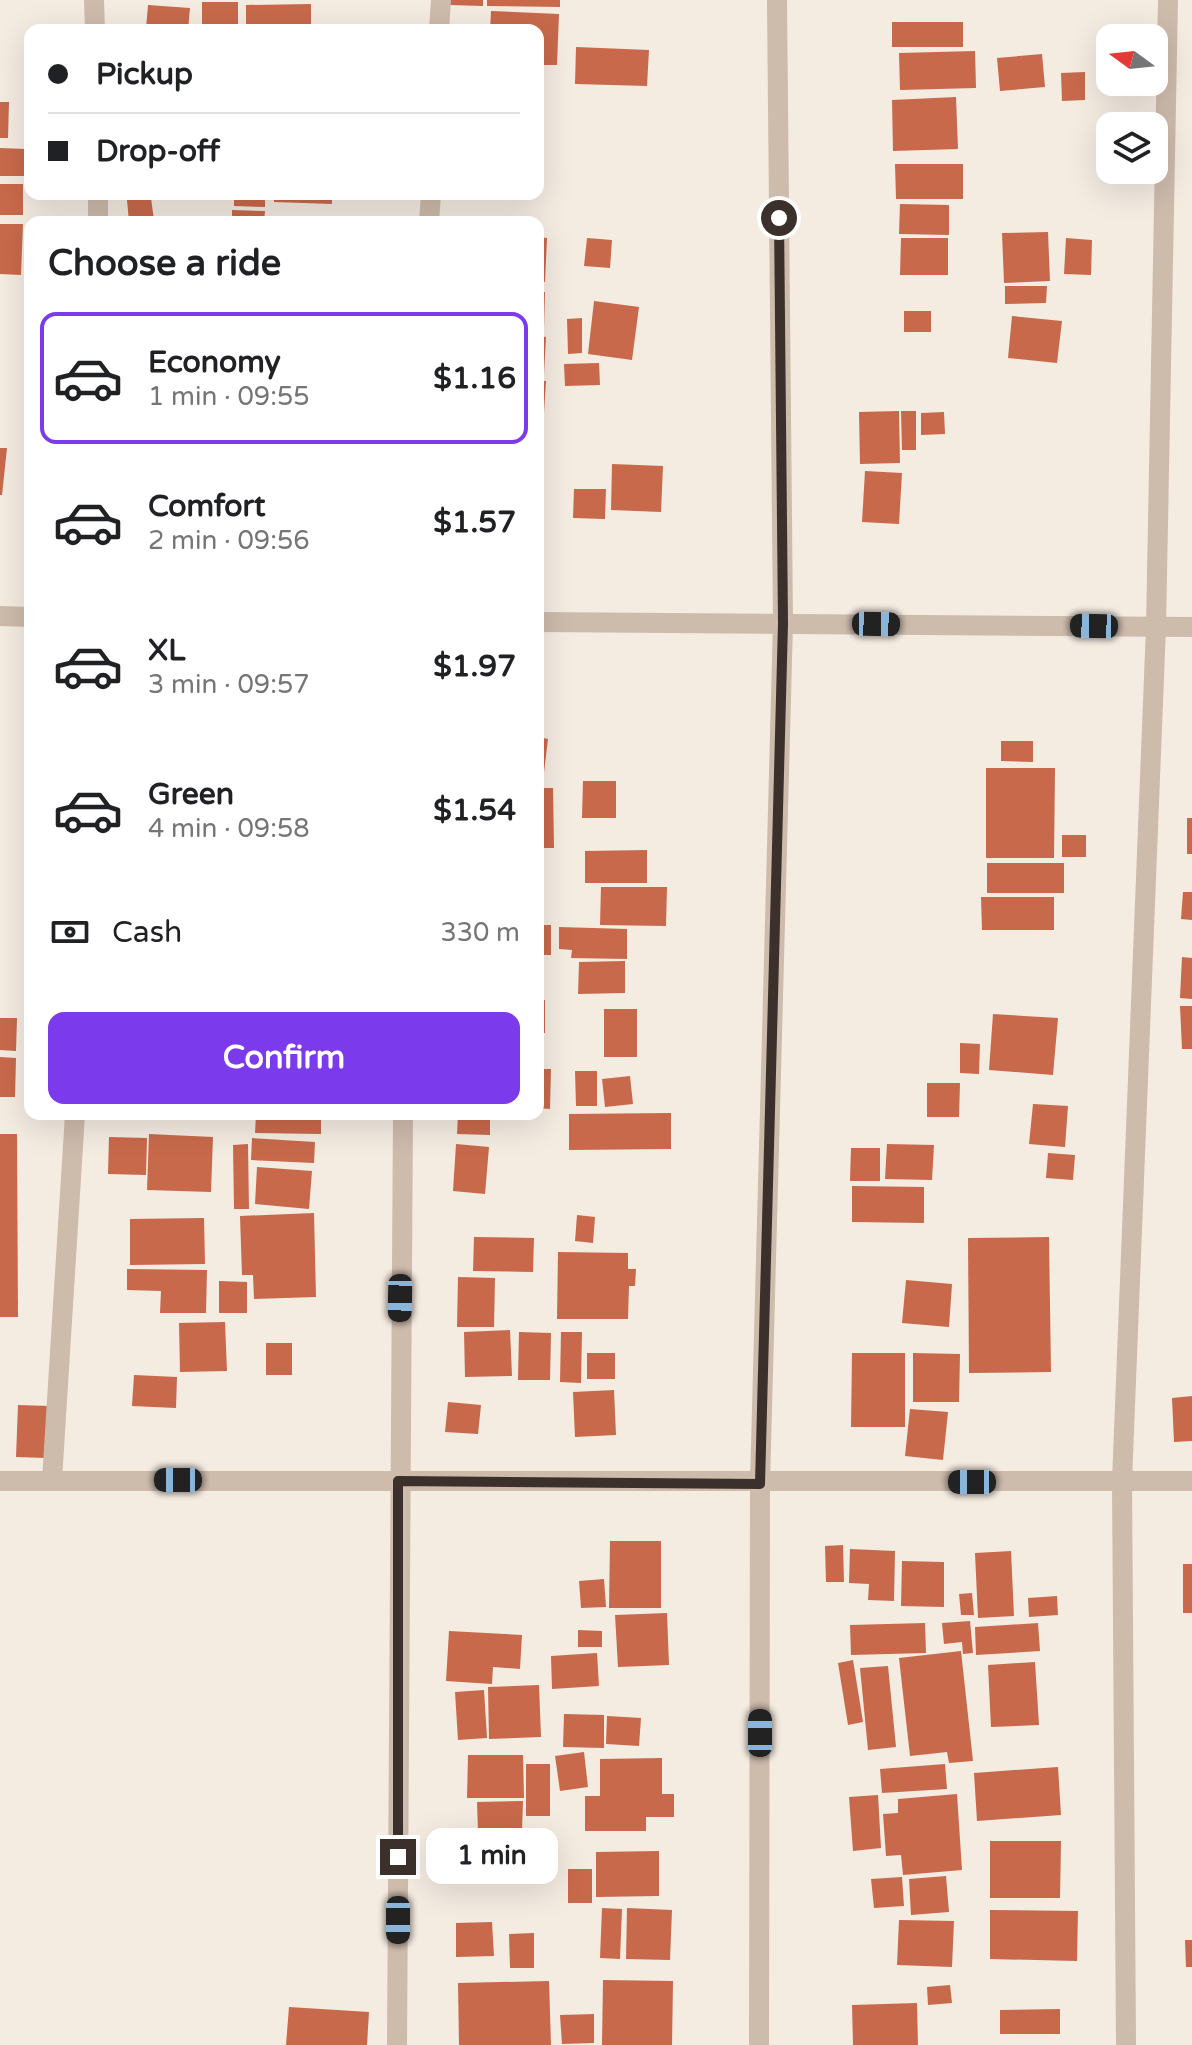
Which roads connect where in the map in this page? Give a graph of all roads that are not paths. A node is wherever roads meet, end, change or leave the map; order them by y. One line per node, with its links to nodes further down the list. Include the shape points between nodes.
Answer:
1 (94, 0): 5 (street)
2 (441, 0): 6 (street)
3 (777, 0): 10 (street)
4 (1168, 0): 11 (street)
5 (95, 24)
6 (439, 24)
7 (0, 616): 8 (street)
8 (24, 617)
9 (544, 622): 10 (street)
10 (783, 623): 11 (street); 20 (street)
11 (1156, 627): 12 (street); 18 (street)
12 (1192, 627)
13 (75, 1120): 15 (street)
14 (403, 1120): 17 (street)
15 (52, 1480): 16 (street); 17 (street)
16 (0, 1481)
17 (398, 1481): 20 (street); 21 (street)
18 (1122, 1481): 19 (street); 20 (street); 23 (street)
19 (1192, 1481)
20 (760, 1484): 22 (street)
21 (397, 2045)
22 (759, 2045)
23 (1126, 2045)

